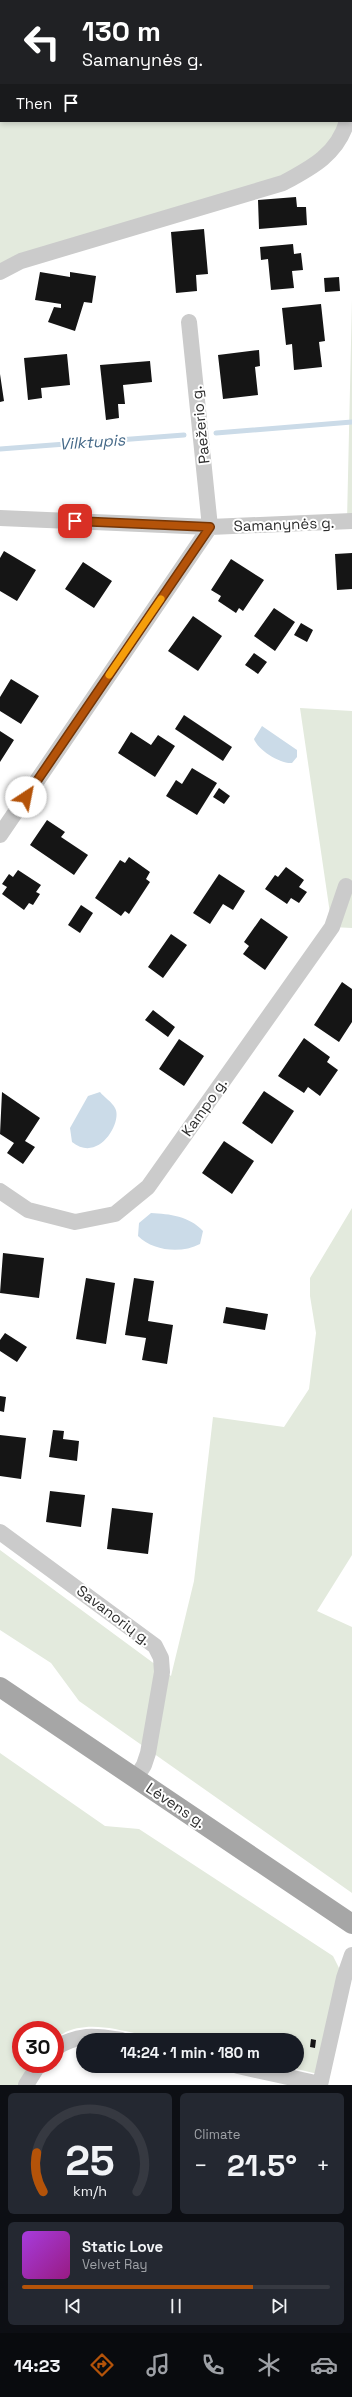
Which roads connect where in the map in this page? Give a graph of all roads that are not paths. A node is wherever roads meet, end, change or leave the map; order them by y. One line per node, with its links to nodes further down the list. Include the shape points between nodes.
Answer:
1 (345, 128): 2 (street, via 318,164 283,183 21,261)
2 (0, 272)
3 (189, 322): 6 (street, Paežerio g.)
4 (0, 518): 6 (street, Samanynės g.)
5 (352, 521): 6 (street, Samanynės g.)
6 (210, 527): 7 (street)
7 (0, 835)
8 (346, 886): 9 (street, Kampo g., via 332,927 148,1187 115,1214 75,1222 28,1210)
9 (0, 1190)
10 (0, 1532): 12 (street, Savanorių g., via 155,1646 161,1658 162,1672 148,1753)
11 (0, 1687): 12 (main road, Lėvens g.)
12 (136, 1778): 13 (main road, Lėvens g.)
13 (352, 1924)
14 (352, 1955): 20 (street, via 344,1978)
15 (76, 2038): 16 (street)
16 (64, 2043)
17 (33, 2073): 19 (street)
18 (268, 2073): 20 (street)
19 (26, 2085)
20 (320, 2085)

